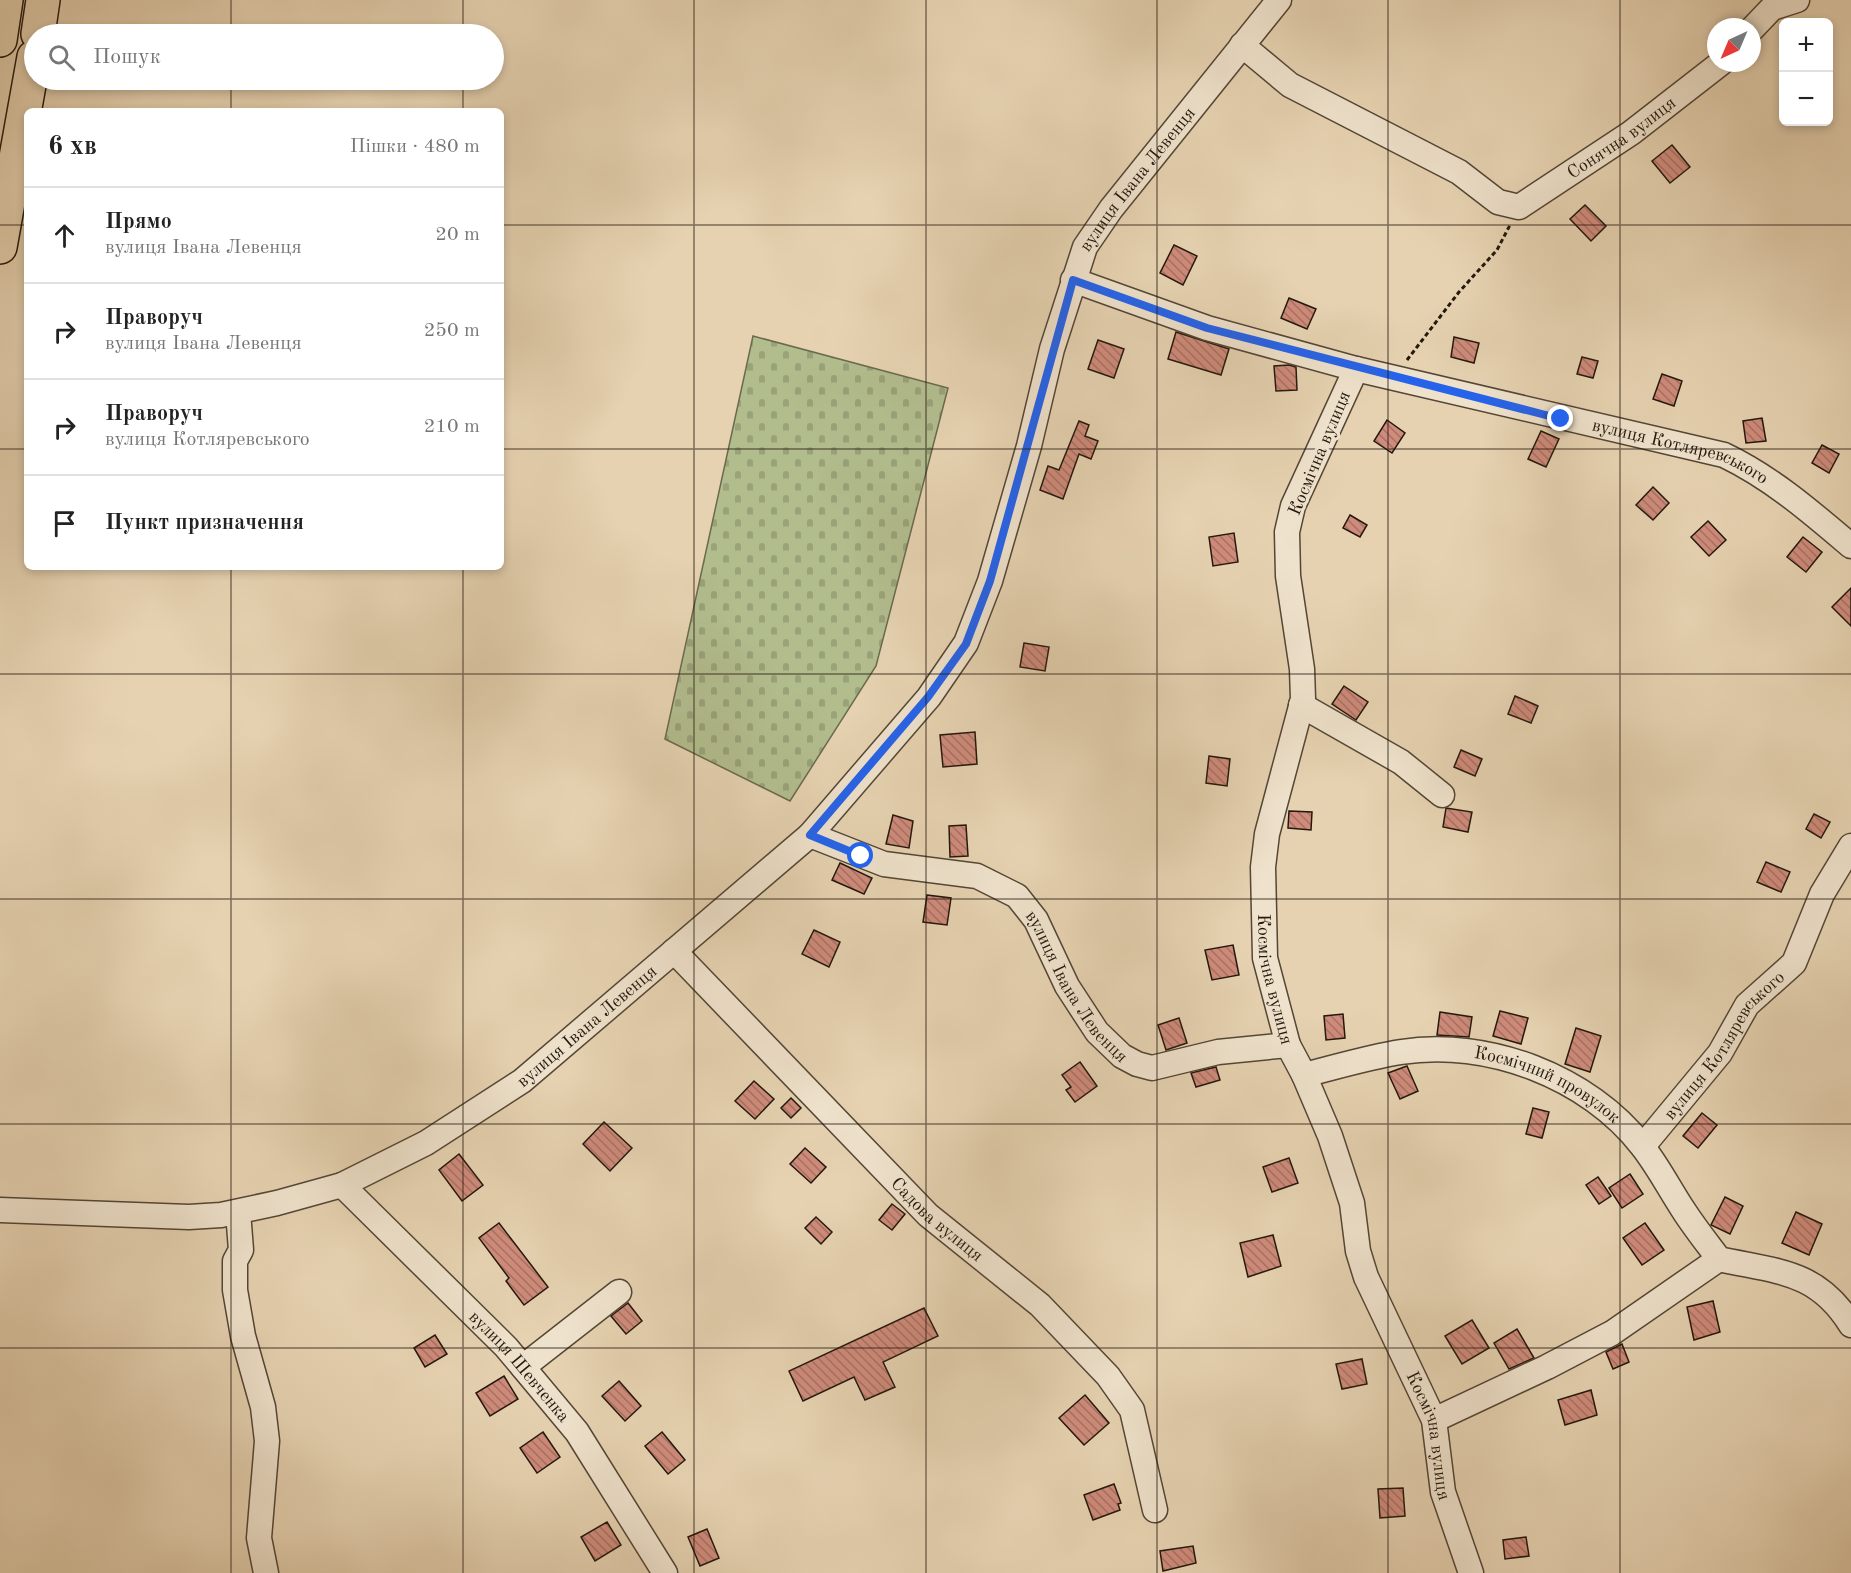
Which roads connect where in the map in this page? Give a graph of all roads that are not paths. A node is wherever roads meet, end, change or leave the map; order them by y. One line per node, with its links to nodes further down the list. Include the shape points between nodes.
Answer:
1 (6, 0): 7 (highway)
2 (43, 0): 6 (highway)
3 (1279, 0): 8 (street, вулиця Івана Левенця)
4 (1797, 0): 5 (street, via 1772,8)
5 (1761, 20)
6 (39, 24)
7 (0, 40)
8 (1242, 45): 9 (street, Сонячна вулиця, via 1290,85 1459,172 1498,202 1519,207 1631,134); 14 (street, вулиця Івана Левенця, via 1110,209 1085,247)
9 (1710, 72)
10 (28, 90): 11 (highway)
11 (25, 108)
12 (24, 113): 13 (highway)
13 (0, 247)
14 (1073, 280): 15 (street, вулиця Котляревського, via 1207,328); 19 (street, вулиця Івана Левенця, via 990,581 966,644 928,697)
15 (1356, 369): 16 (street, вулиця Котляревського, via 1724,456 1785,491); 17 (street, Космічна вулиця, via 1293,506 1287,532 1288,576 1302,669)
16 (1851, 546)
17 (1301, 705): 18 (street, via 1401,762); 22 (street, Космічна вулиця, via 1267,834 1263,867 1265,958)
18 (1442, 795)
19 (810, 835): 21 (street, вулиця Івана Левенця); 22 (street, вулиця Івана Левенця, via 884,864 977,876 1017,896 1036,920 1067,986 1097,1032 1122,1056 1137,1064 1152,1068 1218,1052)
20 (1851, 846): 24 (street, вулиця Котляревського, via 1822,894 1794,963 1747,1005 1720,1053)
21 (674, 951): 25 (street, вулиця Івана Левенця, via 522,1081 426,1143); 33 (street, Садова вулиця, via 928,1215 1040,1305 1108,1376 1132,1410)
22 (1288, 1045): 23 (street, Космічна вулиця)
23 (1304, 1075): 24 (street, Космічний провулок, via 1428,1049 1463,1050 1507,1059 1567,1083 1621,1122); 32 (street, Космічна вулиця, via 1352,1203 1358,1251 1366,1277)
24 (1643, 1146): 28 (street, Космічний провулок)
25 (342, 1185): 27 (street, вулиця Івана Левенця); 31 (street, вулиця Шевченка)
26 (0, 1210): 27 (street, вулиця Івана Левенця, via 189,1217)
27 (238, 1212): 34 (street, via 241,1250 235,1261 235,1290 243,1336 264,1407 267,1441 259,1538)
28 (1719, 1259): 30 (street, via 1813,1283 1829,1295); 32 (street, via 1612,1333)
29 (619, 1292): 31 (street)
30 (1851, 1326)
31 (523, 1367): 35 (street, вулиця Шевченка, via 577,1432)
32 (1434, 1420): 36 (street, Космічна вулиця, via 1443,1492)
33 (1155, 1510)
34 (266, 1573)
35 (665, 1573)
36 (1471, 1573)

